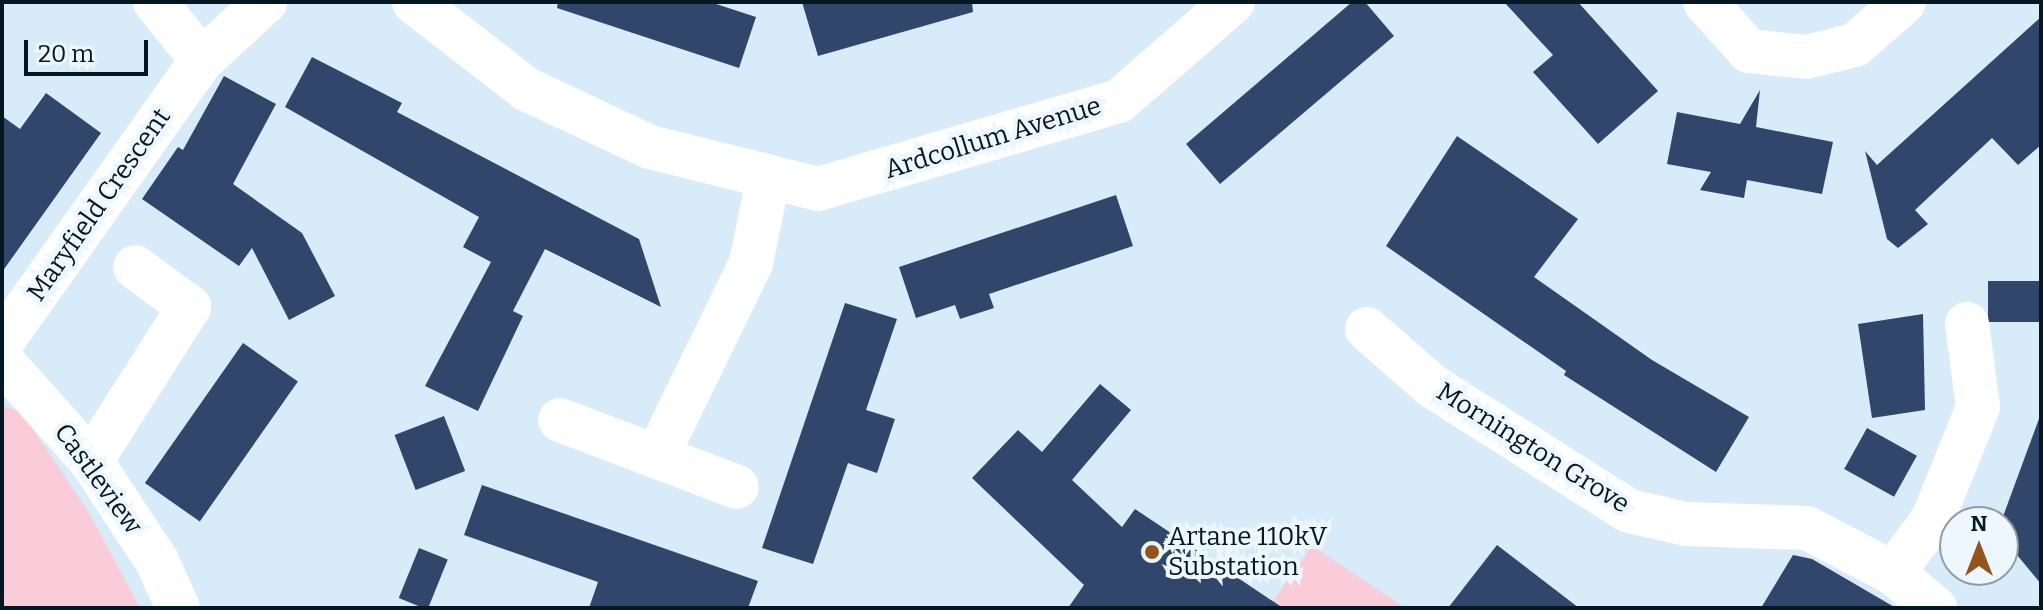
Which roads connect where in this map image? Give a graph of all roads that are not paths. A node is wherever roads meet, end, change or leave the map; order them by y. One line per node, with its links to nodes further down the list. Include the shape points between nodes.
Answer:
1 (155, 2): 7 (street)
2 (265, 2): 7 (street, Maryfield Crescent)
3 (414, 2): 8 (street, Ardcollum Avenue, via 526,89 650,147)
4 (1233, 2): 8 (street, Ardcollum Avenue, via 1119,101 818,189)
5 (1705, 2): 6 (street, via 1749,51 1806,57 1855,45)
6 (1904, 2)
7 (202, 60): 12 (street, Maryfield Crescent)
8 (768, 180): 15 (street, via 751,263)
9 (135, 267): 16 (street, via 189,307)
10 (1967, 324): 18 (street, via 1978,407 1933,519)
11 (1367, 329): 18 (street, Mornington Grove, via 1432,386 1629,511 1686,524 1807,528)
12 (2, 342)
13 (2, 361): 16 (street, Castleview)
14 (560, 420): 15 (street)
15 (657, 456): 17 (street)
16 (91, 461): 19 (street, Castleview, via 157,561)
17 (737, 487)
18 (1893, 573): 20 (street, Mornington Grove)
19 (178, 608)
20 (1935, 608)

